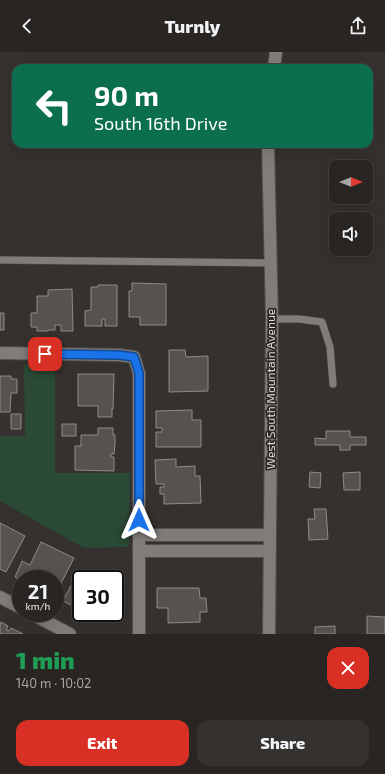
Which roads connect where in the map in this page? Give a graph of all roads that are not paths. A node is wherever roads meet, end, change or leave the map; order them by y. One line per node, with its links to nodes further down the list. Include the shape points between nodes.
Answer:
1 (276, 52): 2 (street)
2 (274, 64)
3 (268, 148): 5 (street, West South Mountain Avenue)
4 (0, 260): 5 (lane)
5 (271, 263): 6 (street, West South Mountain Avenue)
6 (272, 319): 8 (lane, via 322,322 330,347); 11 (street, West South Mountain Avenue)
7 (0, 353): 9 (street, via 134,357 139,373)
8 (333, 384)
9 (139, 535): 10 (street); 13 (street)
10 (213, 535): 11 (street); 14 (street)
11 (270, 535): 12 (street, West South Mountain Avenue)
12 (269, 550): 14 (street); 20 (street, West South Mountain Avenue)
13 (139, 551): 14 (street); 19 (street)
14 (213, 551)
15 (0, 597): 16 (street)
16 (12, 603)
17 (47, 622): 18 (street)
18 (70, 634)
19 (139, 634)
20 (269, 634)

